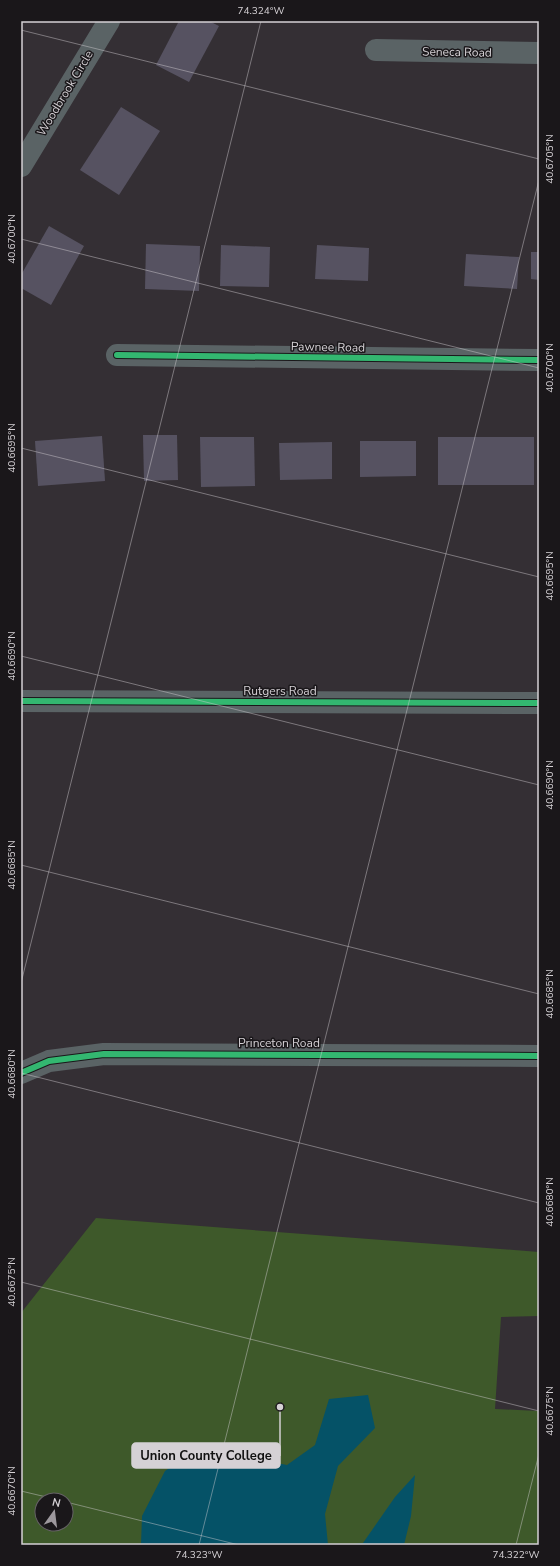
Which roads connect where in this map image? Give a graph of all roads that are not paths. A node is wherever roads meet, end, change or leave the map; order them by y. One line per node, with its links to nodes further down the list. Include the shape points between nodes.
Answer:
1 (109, 21): 4 (street, Woodbrook Circle)
2 (376, 50): 3 (street, Seneca Road)
3 (539, 54)
4 (21, 166)
5 (117, 355): 6 (street, Pawnee Road)
6 (539, 360)
7 (21, 701): 8 (street, Rutgers Road)
8 (539, 703)
9 (539, 1056): 10 (street, Princeton Road, via 104,1054 49,1061)
10 (21, 1073)

